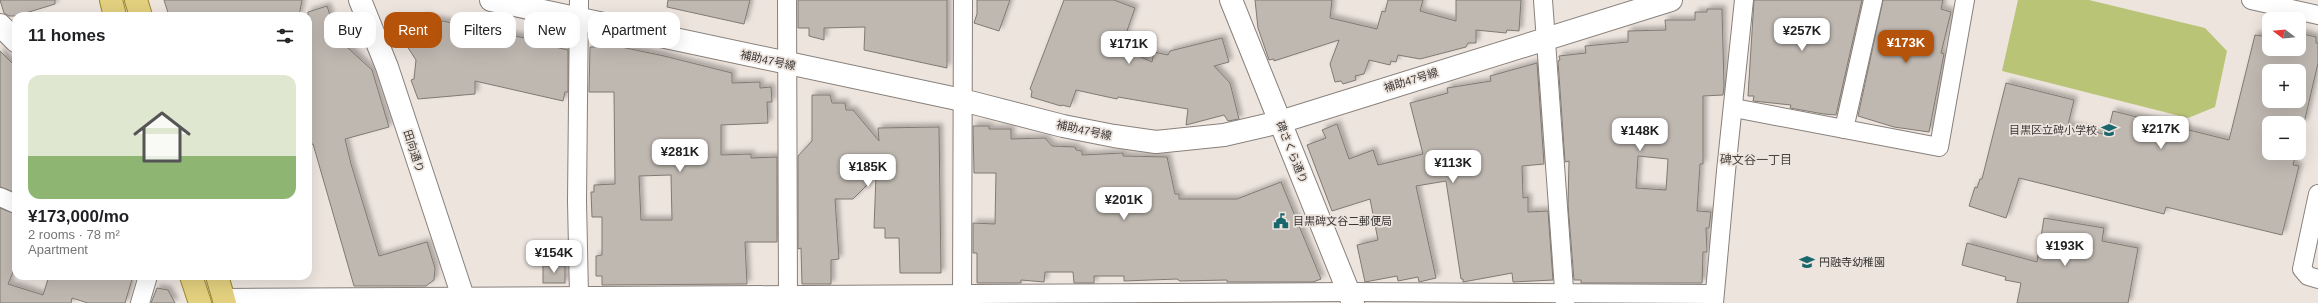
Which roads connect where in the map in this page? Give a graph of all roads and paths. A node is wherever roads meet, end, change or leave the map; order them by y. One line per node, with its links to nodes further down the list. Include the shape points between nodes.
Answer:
1 (111, 0): 15 (main road)
2 (136, 0): 16 (main road)
3 (360, 0): 37 (street, 田向通り, via 387,67)
4 (491, 0): 14 (street, 補助47号線)
5 (787, 0): 21 (street)
6 (963, 0): 22 (street)
7 (1231, 0): 24 (street, 碑さくら通り)
8 (1543, 0): 20 (street)
9 (1671, 0): 20 (street, 補助47号線)
10 (1744, 0): 23 (street)
11 (1873, 0): 25 (street)
12 (1965, 0): 25 (street, via 1939,147)
13 (2251, 0): 17 (street)
14 (579, 10): 21 (street, 補助47号線); 33 (street)
15 (114, 12)
16 (140, 12)
17 (2318, 15)
18 (0, 25): 19 (street)
19 (12, 37)
20 (1546, 38): 24 (street, 補助47号線); 39 (street)
21 (786, 64): 22 (street, 補助47号線); 34 (street)
22 (962, 100): 24 (street, 補助47号線, via 1063,126 1156,142 1224,135); 38 (street)
23 (1734, 108): 25 (street); 40 (street)
24 (1280, 122): 36 (street, 碑さくら通り)
25 (1844, 128)
26 (2318, 194): 29 (street, via 2302,269 2308,276)
27 (0, 197): 28 (street)
28 (12, 202)
29 (2318, 279)
30 (147, 280): 42 (street)
31 (192, 280): 43 (main road)
32 (218, 280): 41 (main road)
33 (579, 295): 34 (street); 37 (street)
34 (788, 298): 38 (street)
35 (1166, 298): 36 (street); 38 (street)
36 (1351, 298): 39 (street)
37 (463, 299): 41 (street)
38 (962, 299)
39 (1565, 299): 40 (street)
40 (1714, 299)
41 (224, 300)
42 (140, 303)
43 (200, 303)

